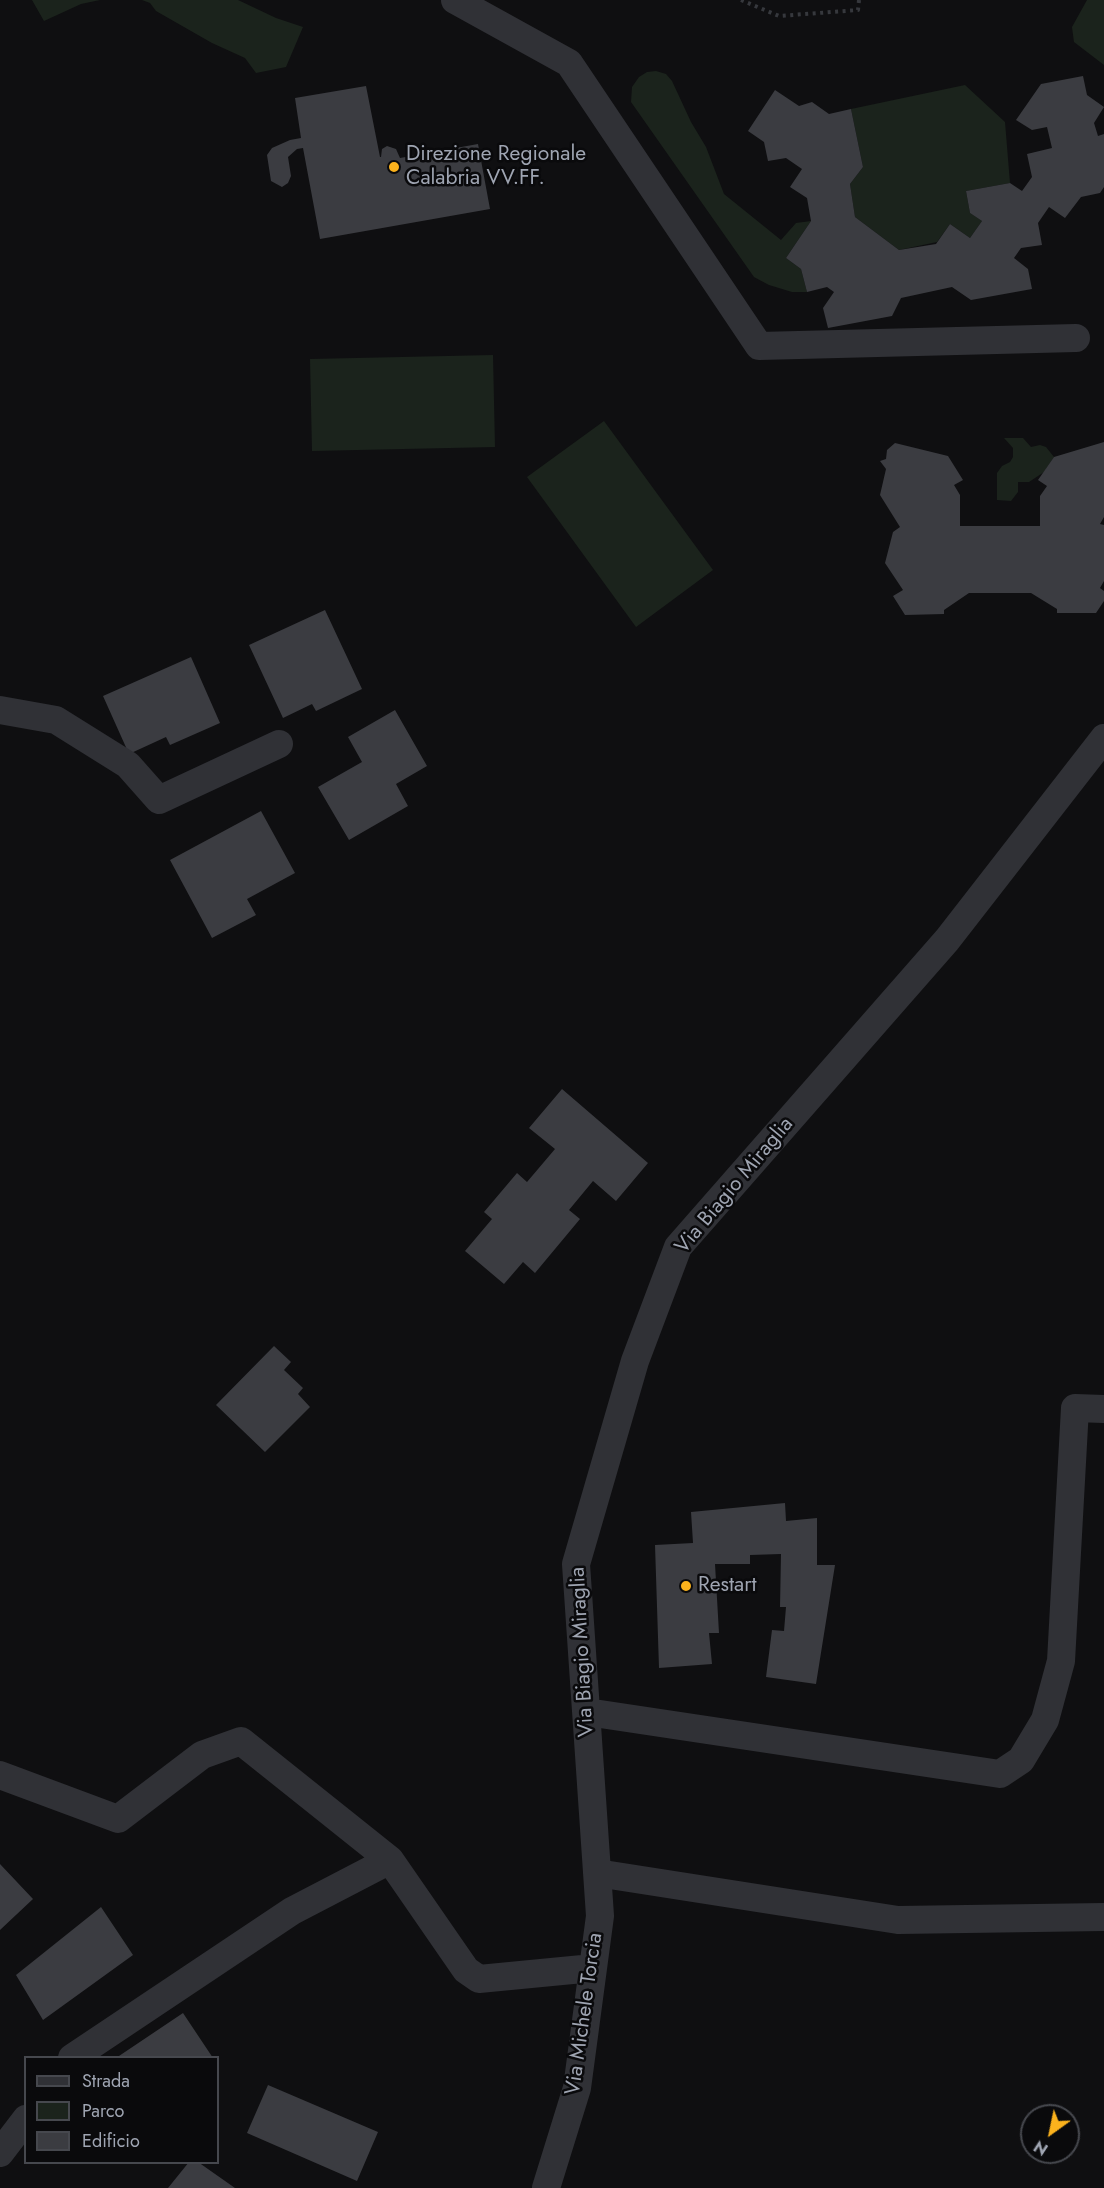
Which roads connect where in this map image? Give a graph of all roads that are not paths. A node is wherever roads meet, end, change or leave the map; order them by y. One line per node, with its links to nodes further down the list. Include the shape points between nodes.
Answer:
1 (455, 0): 2 (street, via 569,63 759,346)
2 (1076, 338)
3 (0, 710): 5 (street, via 56,720 128,765 159,800)
4 (1104, 738): 7 (street, Via Biagio Miraglia, via 947,940 678,1247 635,1361 576,1564)
5 (279, 744)
6 (1104, 1409): 7 (street, via 1075,1408 1061,1661 1045,1719 1021,1760 1000,1774)
7 (587, 1712): 10 (street, Via Biagio Miraglia)
8 (0, 1775): 9 (street, via 118,1819 202,1755 241,1741)
9 (390, 1860): 12 (street, via 466,1970 479,1979); 13 (street, via 291,1911)
10 (597, 1873): 11 (street, via 898,1920); 12 (street, Via Michele Torcia, via 600,1916)
11 (1104, 1917)
12 (593, 1968): 16 (street, Via Michele Torcia, via 577,2088)
13 (75, 2056)
14 (24, 2122): 15 (street)
15 (0, 2153)
16 (546, 2188)

